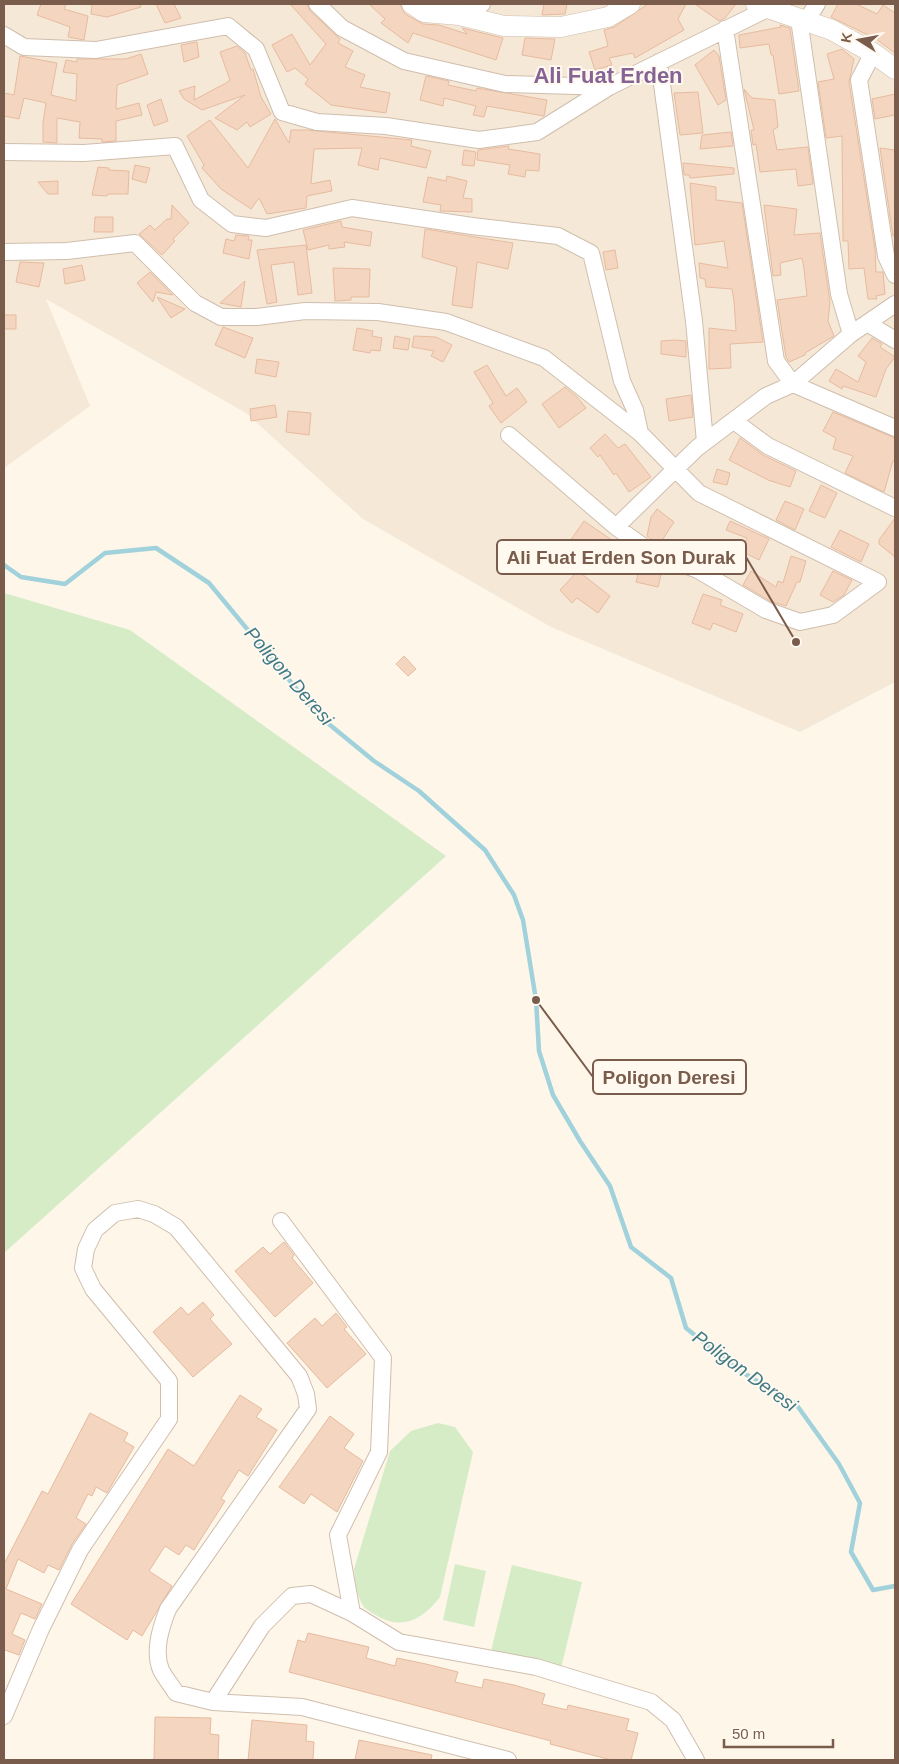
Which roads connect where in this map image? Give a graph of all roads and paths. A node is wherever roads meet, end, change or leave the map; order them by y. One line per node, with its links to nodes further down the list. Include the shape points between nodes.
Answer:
1 (317, 4): 14 (street, via 342,28 404,61 505,84)
2 (412, 4): 7 (street, via 424,12)
3 (482, 4): 7 (street)
4 (630, 4): 7 (street, via 608,17 561,27 504,26)
5 (817, 4): 8 (street)
6 (761, 6): 8 (street); 9 (street)
7 (459, 14)
8 (803, 20): 11 (street, via 832,30); 20 (street, via 838,294)
9 (725, 29): 12 (street); 22 (street, via 776,361)
10 (4, 35): 14 (street, via 24,46 96,50 228,26 256,49 282,112 317,122 386,126 479,140 537,132)
11 (873, 52): 13 (street); 17 (street, via 859,80 886,256)
12 (659, 62): 14 (street); 27 (street, via 694,321)
13 (895, 70)
14 (608, 87)
15 (4, 152): 25 (street, via 84,153 175,146 201,200 232,224 266,228 352,208 558,236 591,253 622,381 635,410)
16 (4, 252): 25 (street, via 67,251 134,243 195,303 221,317 257,317 305,311 378,312 446,322 544,358)
17 (895, 275)
18 (895, 304): 19 (street)
19 (867, 323): 20 (street); 21 (street)
20 (851, 334): 22 (street)
21 (895, 340)
22 (792, 384): 23 (street, via 766,396); 24 (street)
23 (734, 421): 27 (street); 29 (street, via 768,446)
24 (895, 428)
25 (640, 433): 28 (street)
26 (509, 436): 30 (street)
27 (705, 442): 28 (street)
28 (675, 470): 30 (street); 30 (street, via 699,493 878,582 833,615 800,622 766,610 698,570 654,554)
29 (895, 508)
30 (616, 527)
31 (281, 1221): 32 (street, via 383,1358 380,1452 338,1535)
32 (352, 1613): 33 (street, via 311,1594 292,1596 262,1626); 36 (street, via 399,1642 536,1667 651,1702 673,1720)
33 (213, 1702): 34 (street, via 176,1693 161,1669 160,1628 168,1610 308,1409 306,1394 299,1376 176,1227 138,1209 115,1213 95,1230 86,1248 83,1268 92,1290 169,1381 169,1419 80,1550 41,1629); 35 (street, via 302,1707)
34 (4, 1716)
35 (508, 1760)
36 (696, 1760)

